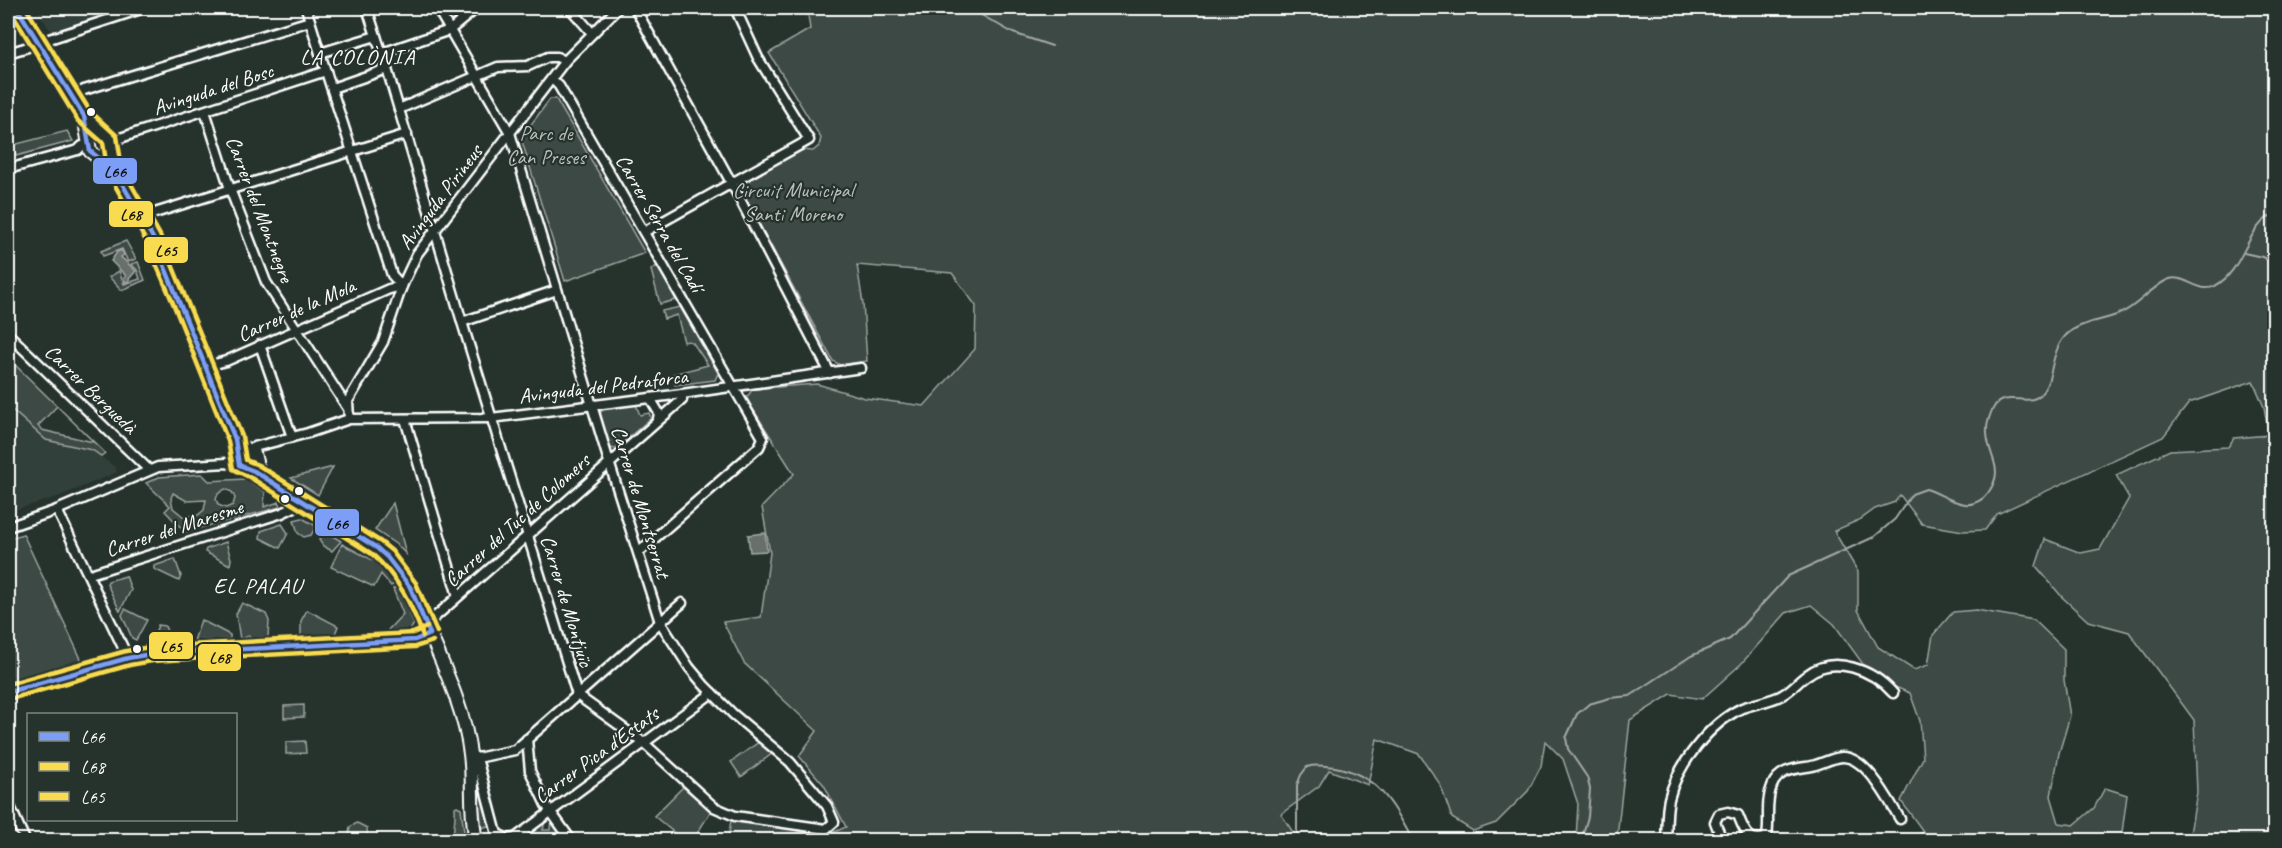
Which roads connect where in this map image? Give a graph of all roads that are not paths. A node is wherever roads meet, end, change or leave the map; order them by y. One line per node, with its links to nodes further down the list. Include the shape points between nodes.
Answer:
1 (17, 8): 15 (street)
2 (144, 8): 15 (street)
3 (306, 8): 11 (street)
4 (367, 8): 14 (street, Carrer de Montjuïc)
5 (437, 8): 12 (street, Carrer de Montserrat)
6 (477, 8): 12 (street)
7 (570, 8): 13 (street)
8 (618, 8): 13 (street, Avinguda Pirineus)
9 (635, 8): 36 (street)
10 (735, 8): 36 (street, via 758,58 809,140)
11 (310, 21): 16 (street); 25 (street, via 84,90)
12 (450, 30): 17 (street); 22 (street, Carrer de Montserrat)
13 (592, 33): 19 (street, Avinguda Pirineus)
14 (376, 36): 16 (street); 17 (street, Carrer de Montjuïc)
15 (34, 44): 18 (street); 25 (street)
16 (320, 53): 21 (street)
17 (382, 53): 20 (street, Carrer de Montjuïc)
18 (8, 54)
19 (565, 62): 22 (street, via 548,57 528,66 498,67); 23 (street, Avinguda Pirineus)
20 (387, 69): 24 (street); 26 (street, Carrer de Montjuïc)
21 (326, 71): 24 (street); 27 (street, Avinguda del Bosc)
22 (477, 75): 26 (street); 29 (street, Carrer de Montserrat)
23 (552, 79): 29 (street, Avinguda Pirineus); 40 (street, Carrer Serra del Cadí)
24 (332, 88): 33 (street)
25 (74, 97): 28 (street)
26 (399, 109): 30 (street, Carrer de Montjuïc)
27 (205, 111): 31 (street, Avinguda del Bosc); 37 (street, Carrer del Montnegre)
28 (85, 122): 31 (street); 32 (street)
29 (510, 133): 39 (street, Avinguda Pirineus); 42 (street, Carrer de Montserrat)
30 (407, 134): 33 (street); 39 (street, Carrer de Montjuïc)
31 (109, 141): 32 (street, via 94,135); 32 (street, via 106,155); 35 (street)
32 (88, 148): 34 (street); 35 (street)
33 (353, 150): 37 (street); 41 (street, via 392,275)
34 (8, 169)
35 (115, 171): 38 (street)
36 (732, 184): 40 (street); 49 (street)
37 (230, 189): 38 (street); 44 (street, Carrer del Montnegre, via 266,282)
38 (142, 217): 47 (street)
39 (435, 232): 41 (street, Avinguda Pirineus, via 417,254); 43 (street, Carrer de Montjuïc)
40 (644, 232): 50 (street, Carrer Serra del Cadí)
41 (402, 286): 44 (street, Carrer de la Mola); 54 (street, Avinguda Pirineus, via 383,342)
42 (557, 290): 43 (street); 53 (street, Carrer de Montserrat)
43 (462, 322): 55 (street, Carrer de Montjuïc)
44 (296, 330): 46 (street, Carrer de la Mola); 54 (street, Carrer del Montnegre)
45 (8, 334): 62 (street, Carrer Berguedà)
46 (260, 345): 47 (street, Carrer de la Mola, via 218,363); 59 (street)
47 (205, 362): 60 (street)
48 (861, 368): 49 (street, Avinguda del Pedraforca)
49 (830, 373): 50 (street, Avinguda del Pedraforca)
50 (734, 386): 51 (street, Avinguda del Pedraforca); 67 (street, Carrer Serra del Cadí, via 763,438 759,447)
51 (678, 395): 52 (street, Avinguda del Pedraforca); 56 (street, Carrer del Tuc de Colomers, via 682,400)
52 (650, 398): 53 (street, Avinguda del Pedraforca); 56 (street)
53 (592, 405): 55 (street, Avinguda del Pedraforca); 61 (street, Carrer de Montserrat)
54 (347, 407): 57 (street)
55 (491, 418): 58 (street, Avinguda del Pedraforca); 66 (street, Carrer de Montjuïc)
56 (660, 418): 61 (street, Carrer del Tuc de Colomers)
57 (349, 419): 58 (street, Avinguda del Pedraforca); 59 (street)
58 (405, 419): 69 (street)
59 (292, 437): 60 (street)
60 (245, 456): 62 (street); 63 (street, via 266,478)
61 (609, 462): 66 (street, Carrer del Tuc de Colomers); 67 (street, Carrer de Montserrat)
62 (149, 470): 64 (street)
63 (303, 503): 68 (street, Carrer del Maresme); 72 (street, via 392,560)
64 (57, 510): 65 (street); 68 (street)
65 (8, 526)
66 (528, 534): 69 (street, Carrer del Tuc de Colomers); 79 (street, Carrer de Montjuïc)
67 (639, 552): 71 (street, Carrer de Montserrat)
68 (90, 574): 73 (street)
69 (458, 596): 72 (street, Carrer del Tuc de Colomers)
70 (682, 603): 71 (street)
71 (660, 622): 77 (street, Carrer de Montserrat, via 689,667); 79 (street)
72 (428, 629): 73 (street, via 418,640 160,653); 83 (street, via 454,690)
73 (128, 658): 75 (street)
74 (8, 686): 75 (street)
75 (24, 688): 76 (street); 80 (street)
76 (8, 692)
77 (712, 693): 82 (street, Carrer Pica d'Estats); 87 (street, Carrer de Montserrat, via 790,762 827,806 834,822)
78 (1893, 693): 91 (street, via 1885,683 1862,669 1828,666 1808,674 1778,697 1727,716 1712,728 1675,781)
79 (577, 694): 81 (street); 82 (street, Carrer de Montjuïc)
80 (8, 701)
81 (527, 739): 83 (street, via 515,750); 85 (street, via 530,771)
82 (644, 742): 85 (street, Carrer Pica d'Estats); 87 (street, Carrer de Montjuïc, via 714,807 735,816 814,828 826,829)
83 (473, 756): 85 (street, Carrer Pica d'Estats, via 501,837 515,837); 89 (street, via 471,818)
84 (8, 802): 88 (street)
85 (550, 811): 90 (street)
86 (1900, 819): 92 (street, via 1877,782 1856,761 1842,758 1789,770 1779,776 1768,797 1767,837 1751,838 1738,815 1719,814 1715,822)
87 (831, 825)
88 (26, 840)
89 (476, 840)
90 (571, 840)
91 (1666, 840)
92 (1722, 840)

